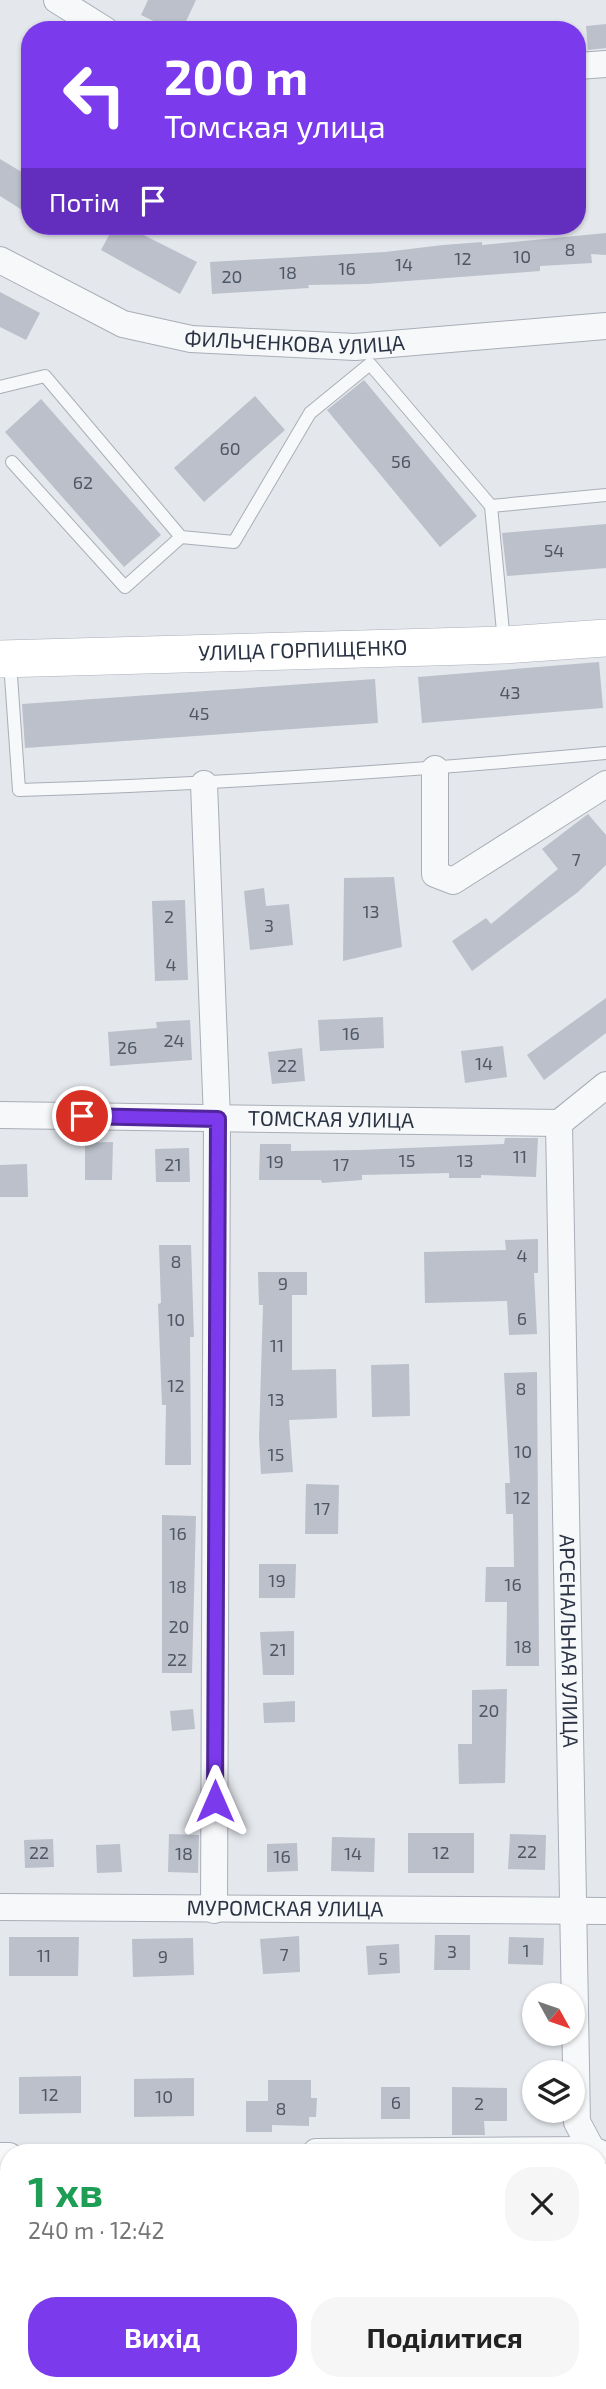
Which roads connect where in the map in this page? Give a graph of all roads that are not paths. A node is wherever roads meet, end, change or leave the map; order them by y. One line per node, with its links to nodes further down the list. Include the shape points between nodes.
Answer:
1 (57, 0): 2 (street)
2 (91, 21)
3 (606, 64): 4 (street)
4 (586, 65)
5 (0, 260): 6 (street, ФИЛЬЧЕНКОВА УЛИЦА, via 123,324 191,339 355,347)
6 (606, 327)
7 (0, 387): 11 (lane, via 45,376)
8 (12, 462): 11 (lane, via 125,587)
9 (606, 495): 10 (lane)
10 (491, 506): 11 (lane, via 370,364 310,413 234,541); 13 (lane)
11 (181, 537)
12 (606, 638): 13 (main road, УЛИЦА ГОРПИЩЕНКО)
13 (504, 645): 14 (main road, УЛИЦА ГОРПИЩЕНКО)
14 (5, 659): 17 (lane, via 19,790)
15 (606, 753): 16 (lane)
16 (435, 769): 17 (lane); 18 (street, via 435,874 453,881)
17 (204, 784): 21 (street)
18 (606, 784)
19 (606, 1085): 22 (street)
20 (0, 1115): 21 (street, ТОМСКАЯ УЛИЦА)
21 (218, 1119): 22 (street, ТОМСКАЯ УЛИЦА); 24 (street)
22 (559, 1123): 25 (street, АРСЕНАЛЬНАЯ УЛИЦА)
23 (0, 1908): 24 (street, МУРОМСКАЯ УЛИЦА)
24 (214, 1910): 25 (street, МУРОМСКАЯ УЛИЦА)
25 (572, 1912): 26 (street, МУРОМСКАЯ УЛИЦА); 27 (street, АРСЕНАЛЬНАЯ УЛИЦА, via 577,2122)
26 (606, 1912)
27 (593, 2144)

